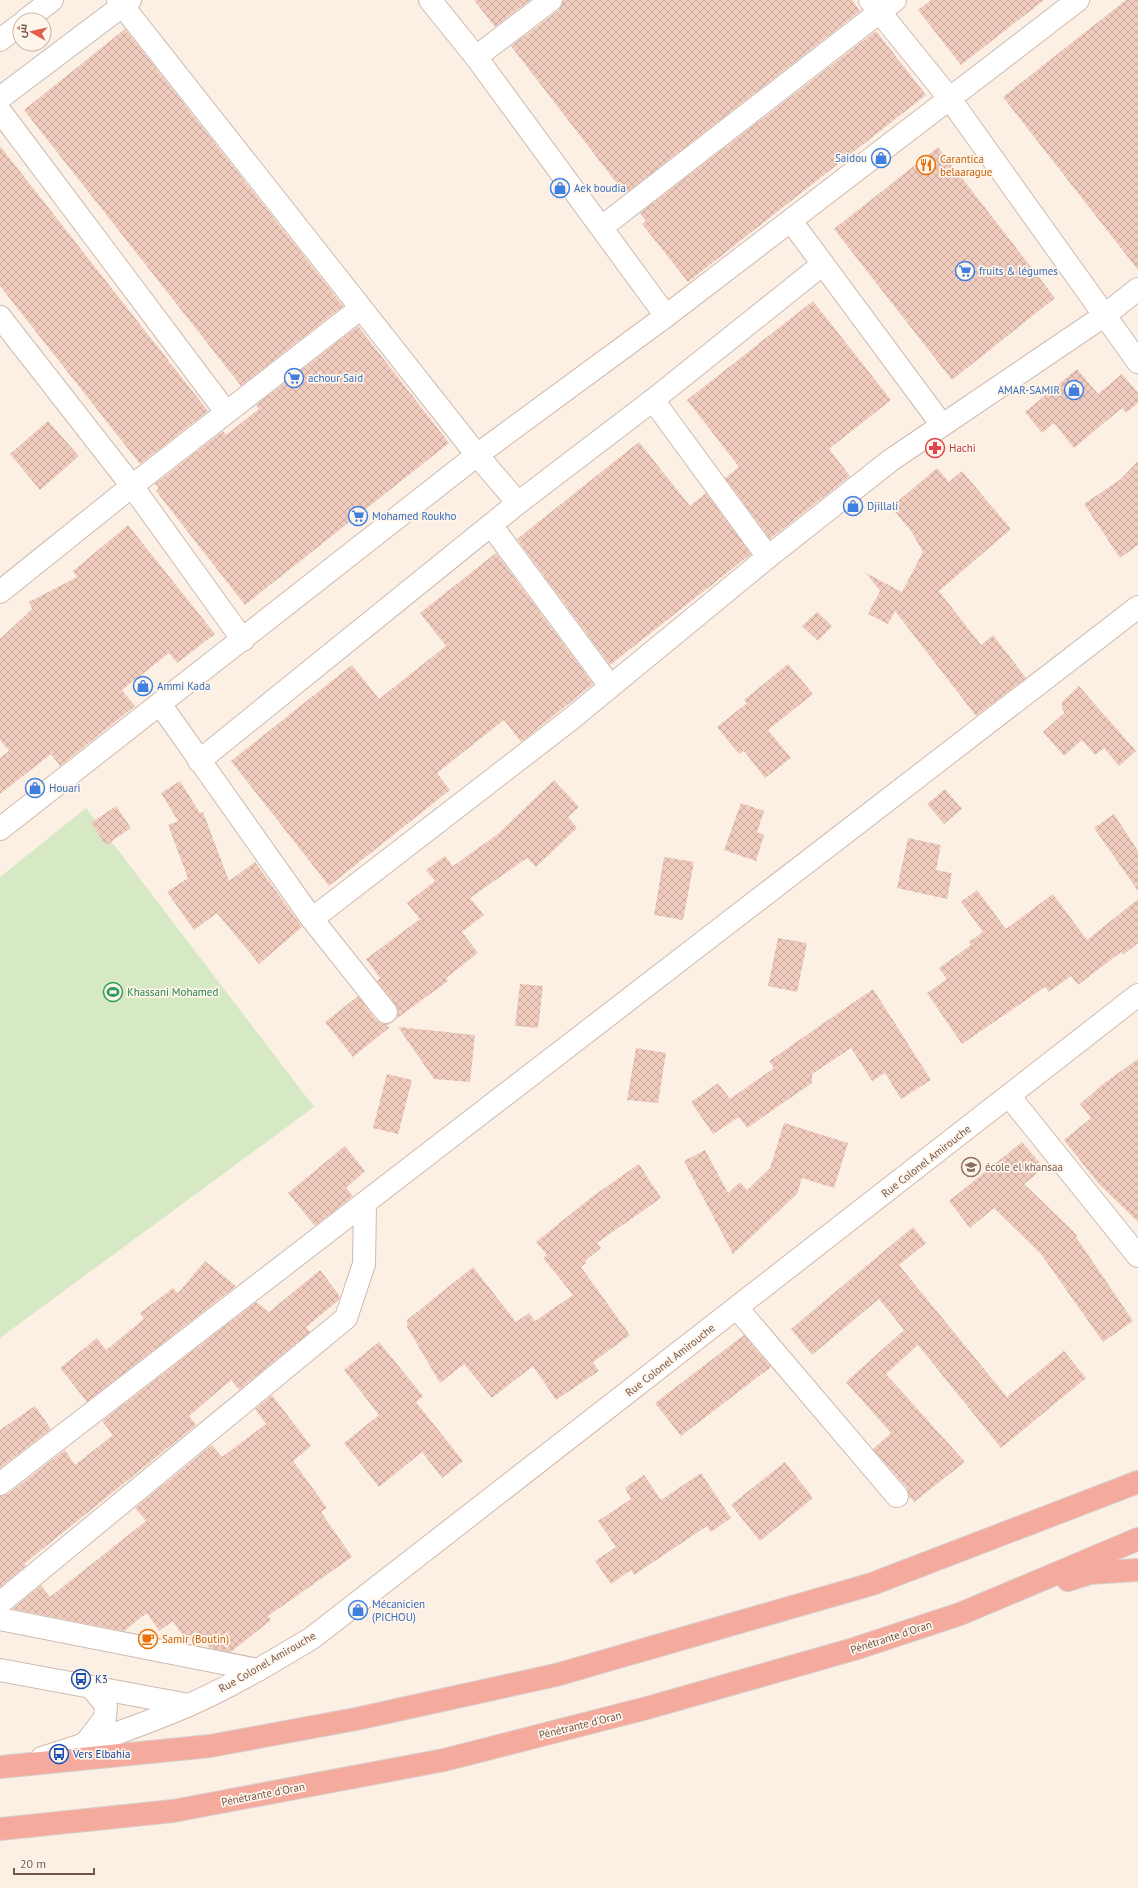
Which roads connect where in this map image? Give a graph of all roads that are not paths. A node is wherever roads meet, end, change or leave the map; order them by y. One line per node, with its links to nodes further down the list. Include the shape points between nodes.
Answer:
1 (52, 0): 7 (street)
2 (430, 0): 10 (street)
3 (551, 0): 10 (street)
4 (1078, 0): 12 (street)
5 (123, 2): 11 (street); 18 (street)
6 (882, 4): 12 (street); 15 (street)
7 (36, 12)
8 (12, 31): 9 (street)
9 (0, 40)
10 (476, 57): 15 (street)
11 (0, 98)
12 (950, 99): 14 (street); 19 (street)
13 (0, 111): 24 (street)
14 (791, 221): 16 (street); 20 (street)
15 (602, 227): 20 (street)
16 (823, 264): 23 (street); 25 (street)
17 (1138, 289): 19 (street)
18 (361, 308): 24 (street); 26 (street)
19 (1105, 315): 22 (street); 25 (street)
20 (666, 316): 26 (street)
21 (0, 317): 27 (street)
22 (1138, 362)
23 (653, 400): 28 (street); 30 (street)
24 (226, 412): 27 (street)
25 (942, 425): 30 (street, via 891,460)
26 (477, 455): 28 (street); 33 (street)
27 (132, 486): 31 (street); 33 (street)
28 (518, 502): 29 (street)
29 (491, 525): 34 (street); 36 (street)
30 (768, 557): 34 (street)
31 (0, 592)
32 (1138, 607): 42 (street)
33 (243, 640): 35 (street)
34 (610, 686): 38 (street)
35 (160, 704): 36 (street); 37 (street)
36 (200, 761): 38 (street)
37 (0, 829)
38 (312, 919): 40 (street)
39 (1138, 996): 41 (street, Rue Colonel Amirouche)
40 (386, 1012)
41 (1009, 1096): 43 (street); 44 (street, Rue Colonel Amirouche)
42 (365, 1203): 46 (street); 50 (street, via 364,1264 346,1318)
43 (1138, 1256)
44 (737, 1308): 47 (street); 54 (street, Rue Colonel Amirouche, via 312,1638)
45 (1138, 1482): 58 (highway, via 872,1584 556,1675 356,1719 210,1746)
46 (0, 1484)
47 (897, 1496)
48 (1138, 1539): 51 (highway, Pénétrante d'Oran)
49 (1138, 1570): 51 (highway, via 1090,1573)
50 (0, 1603)
51 (960, 1614): 59 (highway, Pénétrante d'Oran, via 854,1649 647,1708 444,1760 173,1811)
52 (0, 1619): 54 (street)
53 (0, 1670): 55 (street)
54 (258, 1670): 56 (street, Rue Colonel Amirouche)
55 (91, 1687): 56 (street); 57 (street, via 106,1705 105,1718)
56 (189, 1705): 57 (street, Rue Colonel Amirouche)
57 (86, 1744): 58 (street, Rue Colonel Amirouche)
58 (7, 1767)
59 (0, 1829)

